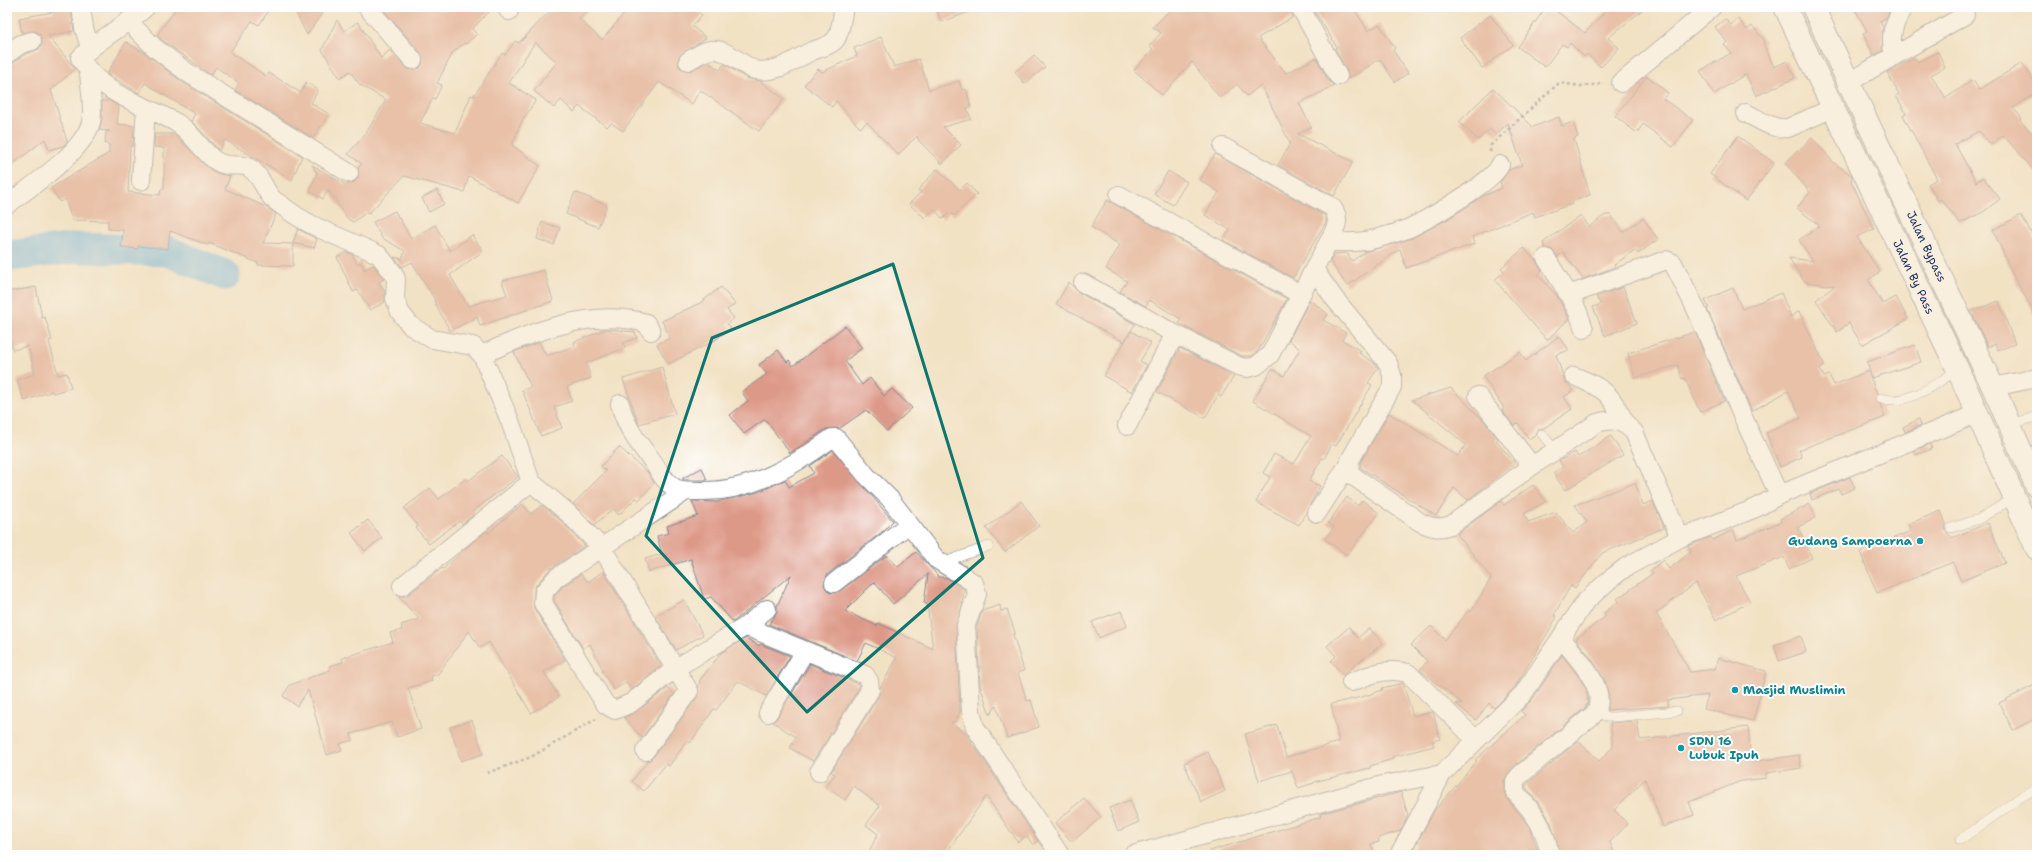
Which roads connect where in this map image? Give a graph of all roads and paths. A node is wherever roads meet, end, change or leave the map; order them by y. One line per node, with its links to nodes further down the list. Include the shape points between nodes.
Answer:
1 (81, 7): 13 (street)
2 (146, 7): 11 (street)
3 (367, 7): 16 (street)
4 (844, 7): 17 (street, via 832,44 808,53 786,66 754,70 729,54 713,48)
5 (1300, 7): 19 (street)
6 (1712, 7): 21 (street)
7 (1785, 7): 23 (highway, Jalan By Pass)
8 (1813, 7): 20 (highway, Jalan Bypass)
9 (1903, 7): 15 (street, via 1891,36)
10 (1965, 14): 15 (street)
11 (129, 22): 13 (street); 27 (street, via 155,48 188,73)
12 (32, 41): 14 (street, via 21,44)
13 (90, 48): 18 (street, via 80,58)
14 (7, 54)
15 (1894, 56): 20 (street)
16 (413, 60)
17 (688, 61)
18 (89, 73): 22 (street, via 103,85); 30 (street, via 92,121 85,138 52,170)
19 (1338, 76)
20 (1849, 82): 44 (highway, Jalan Bypass)
21 (1621, 83): 26 (path, via 1581,86 1559,83 1491,145 1490,153)
22 (146, 108): 28 (street); 40 (street, via 192,135 216,162 230,167 246,166 254,171 271,197 304,220 379,255 396,278 395,299 400,312 411,326 432,339 473,346)
23 (1833, 108): 24 (street, via 1782,129); 41 (highway, Jalan By Pass)
24 (1746, 113)
25 (1223, 147): 31 (street, via 1332,207 1338,218)
26 (1500, 165): 31 (street, via 1479,186 1407,229 1350,244)
27 (349, 173)
28 (141, 182)
29 (1119, 195): 35 (street)
30 (7, 205)
31 (1329, 241): 33 (street)
32 (1546, 258): 36 (street)
33 (1314, 270): 35 (street); 55 (street, via 1388,363 1392,375 1392,387)
34 (1083, 283): 39 (street)
35 (1300, 294): 39 (street, via 1270,355 1256,366 1238,366)
36 (1569, 295): 37 (street); 60 (street, via 1666,260 1672,263 1696,308)
37 (1584, 329)
38 (651, 331): 40 (street, via 646,323 628,318 592,320 555,327 509,342)
39 (1175, 334): 52 (street)
40 (482, 355): 57 (street, via 510,421)
41 (1958, 370): 46 (lane, via 1913,396 1898,401); 48 (highway, Jalan By Pass)
42 (1574, 376): 50 (street, via 1608,394)
43 (2037, 378): 44 (street)
44 (1993, 387): 51 (highway, Jalan Bypass)
45 (1478, 396): 56 (street)
46 (1881, 398)
47 (620, 404): 59 (street, via 631,433 641,448 668,482)
48 (1979, 414): 60 (street); 61 (highway, Jalan By Pass)
49 (2037, 416): 51 (lane)
50 (1626, 424): 54 (street, via 1618,420 1597,423); 65 (street, via 1634,432)
51 (2010, 425): 58 (highway, Jalan Bypass)
52 (1128, 426)
53 (1542, 434): 54 (lane)
54 (1555, 450): 56 (street)
55 (1348, 465): 56 (street, via 1349,470 1359,480 1420,522 1440,529 1451,525); 62 (street)
56 (1532, 466)
57 (531, 482): 67 (street, via 568,513); 71 (street)
58 (2037, 487)
59 (686, 491): 63 (street, via 717,491 760,480 800,460 834,438 890,498); 67 (street)
60 (1779, 495): 65 (street, via 1756,508)
61 (2015, 497): 64 (lane, via 1979,519); 68 (highway, Jalan By Pass)
62 (1317, 514)
63 (909, 524): 69 (street); 70 (street)
64 (1951, 528)
65 (1680, 538): 74 (street, via 1626,567 1608,581 1585,602)
66 (989, 546): 69 (lane)
67 (602, 548): 76 (street); 78 (street, via 551,582 544,592 543,603 602,699)
68 (2037, 549)
69 (942, 563): 89 (street, via 969,579 976,589 977,594 966,625 971,711 975,727)
70 (834, 583)
71 (402, 586)
72 (768, 610): 73 (street)
73 (743, 628): 75 (street, via 750,628); 76 (street)
74 (1561, 638): 79 (street, via 1580,660 1596,686 1599,702); 82 (street, via 1523,694)
75 (805, 651): 81 (street); 84 (street, via 866,675 871,685)
76 (676, 668): 78 (street, via 631,703); 83 (street, via 688,688 688,694)
77 (1351, 682): 82 (street, via 1387,670 1408,673)
78 (612, 709): 85 (path, via 531,757)
79 (1596, 711): 80 (lane, via 1607,717); 92 (street, via 1515,781 1515,792 1537,816)
80 (1677, 711)
81 (768, 713)
82 (1475, 739): 86 (street)
83 (645, 751)
84 (819, 772)
85 (488, 773)
86 (1442, 774): 90 (street, via 1383,785); 91 (street)
87 (2037, 788): 88 (lane)
88 (1960, 840)
89 (1060, 855)
90 (1133, 855)
91 (1399, 855)
92 (1550, 855)

